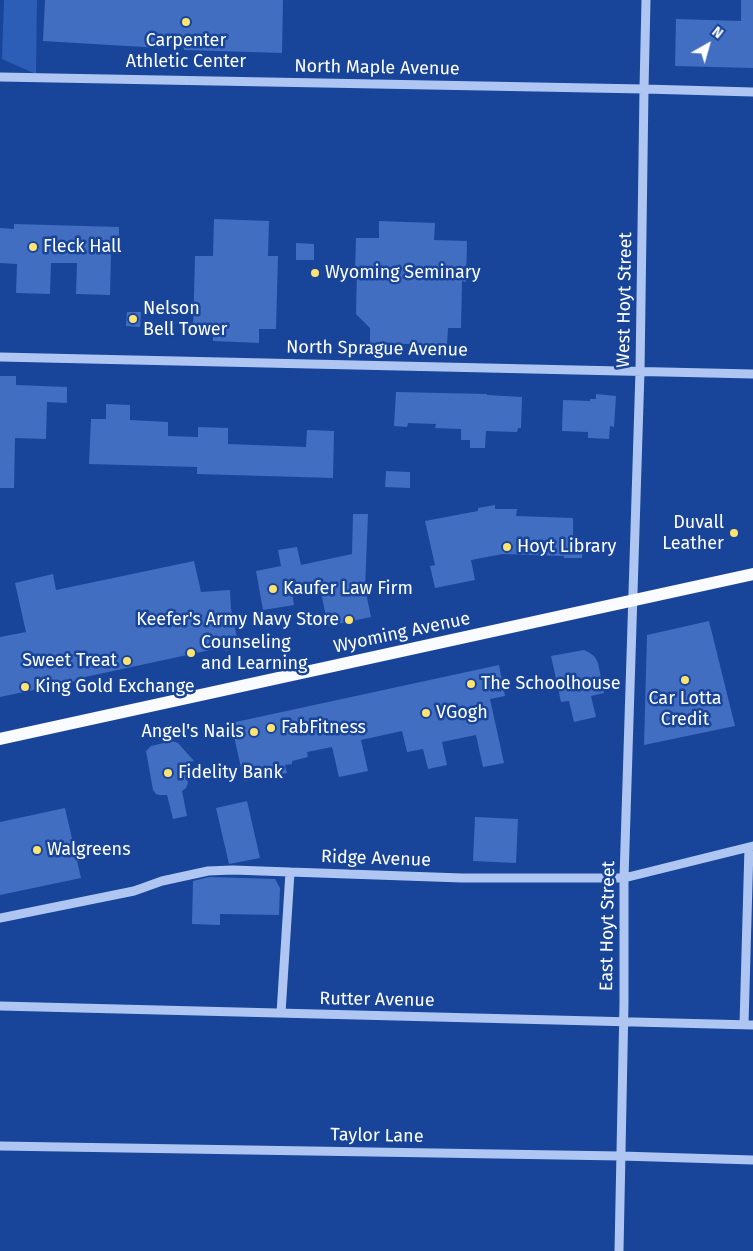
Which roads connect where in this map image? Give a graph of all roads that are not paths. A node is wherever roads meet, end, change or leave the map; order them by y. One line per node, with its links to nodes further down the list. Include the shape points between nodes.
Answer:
1 (646, 0): 3 (street, West Hoyt Street)
2 (0, 77): 3 (street, North Maple Avenue)
3 (644, 89): 4 (street, North Maple Avenue); 6 (street, West Hoyt Street)
4 (753, 92)
5 (0, 357): 6 (street, North Sprague Avenue)
6 (640, 371): 7 (street, North Sprague Avenue); 9 (street, West Hoyt Street)
7 (753, 374)
8 (753, 574): 9 (main road, Wyoming Avenue)
9 (633, 600): 10 (main road, Wyoming Avenue); 13 (street, East Hoyt Street)
10 (0, 739)
11 (751, 846): 13 (street, Ridge Avenue); 14 (street)
12 (290, 872): 13 (street, Ridge Avenue, via 462,878); 15 (street, Ridge Avenue, via 208,871 134,891); 17 (street)
13 (624, 878): 18 (street, East Hoyt Street)
14 (750, 917): 19 (street)
15 (0, 918)
16 (0, 1006): 17 (street, Rutter Avenue)
17 (281, 1013): 18 (street, Rutter Avenue)
18 (623, 1022): 19 (street, Rutter Avenue); 21 (street, East Hoyt Street)
19 (749, 1025)
20 (0, 1146): 21 (street, Taylor Lane)
21 (621, 1156): 22 (street, Taylor Lane); 23 (street, East Hoyt Street)
22 (753, 1160)
23 (619, 1251)

